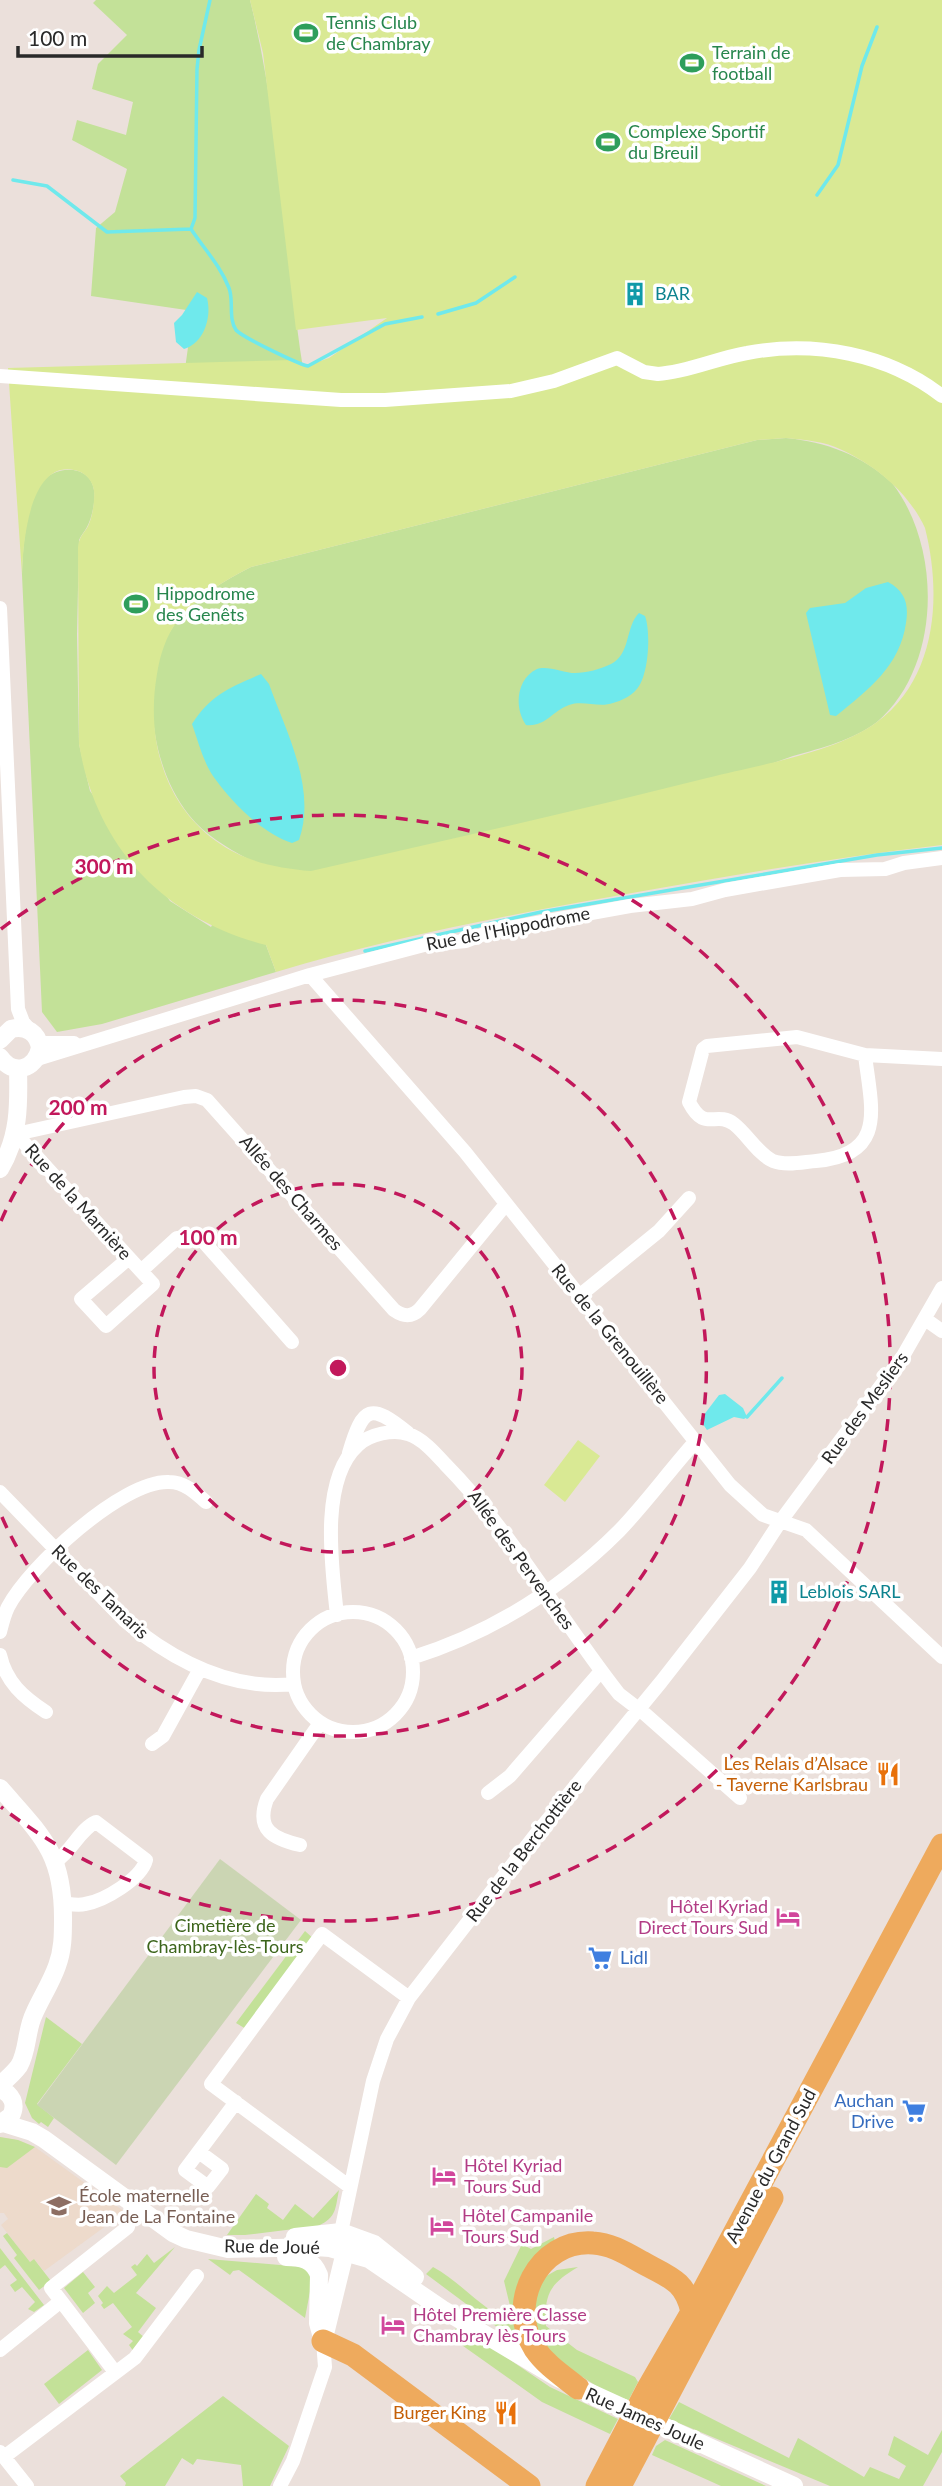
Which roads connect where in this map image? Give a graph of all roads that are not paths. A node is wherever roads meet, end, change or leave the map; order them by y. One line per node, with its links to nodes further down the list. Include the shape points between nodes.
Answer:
1 (0, 376): 2 (street, via 385,400 521,389 617,358 658,374 749,352 794,349 858,354 904,372)
2 (942, 396)
3 (0, 608): 6 (street)
4 (942, 858): 5 (street, Rue de l'Hippodrome, via 884,869 840,870 505,929)
5 (310, 975): 8 (street, Rue de l'Hippodrome, via 58,1054); 16 (street, Rue de la Grenouillère)
6 (18, 1009): 7 (street); 8 (street)
7 (6, 1034): 8 (street, via 18,1027)
8 (35, 1044): 12 (street, via 31,1065)
9 (865, 1055): 9 (street, via 797,1037 707,1046 690,1102 705,1120 732,1122 774,1161 840,1157 857,1148 872,1126); 11 (street)
10 (0, 1057): 12 (street)
11 (942, 1059)
12 (18, 1069): 13 (street)
13 (16, 1134): 14 (street); 16 (street, Allée des Charmes, via 184,1097 207,1100 394,1310 406,1316 420,1309); 17 (street, Rue de la Marnière)
14 (0, 1170)
15 (689, 1198): 20 (street, via 659,1231)
16 (506, 1204): 20 (street, Rue de la Grenouillère)
17 (129, 1258): 18 (street, Rue de la Marnière); 18 (street, via 81,1299 106,1326 153,1284)
18 (141, 1271): 23 (street, Rue de la Marnière, via 177,1238 198,1238)
19 (942, 1288): 21 (street, Rue des Mesliers)
20 (579, 1296): 25 (street, Rue de la Grenouillère)
21 (925, 1319): 22 (street); 29 (street, Rue des Mesliers, via 903,1356)
22 (942, 1331)
23 (292, 1342)
24 (410, 1434): 26 (street, via 376,1435 359,1443); 26 (street, Allée des Pervenches, via 379,1412 372,1413 359,1422); 31 (street, Allée des Pervenches, via 463,1482)
25 (695, 1442): 29 (street, Rue de la Grenouillère, via 730,1485 763,1515); 31 (street, via 620,1530)
26 (349, 1455): 32 (street, via 333,1507)
27 (0, 1492): 30 (street, Rue des Tamaris)
28 (206, 1502): 30 (street, via 182,1484 159,1482 143,1487 96,1514)
29 (780, 1522): 35 (street, Rue de la Grenouillère, via 806,1530); 40 (street, Rue de la Berchottière, via 742,1579)
30 (57, 1551): 33 (street, via 17,1592); 37 (street, Rue des Tamaris, via 145,1638)
31 (547, 1594): 36 (street, via 468,1637); 38 (street, Allée des Pervenches)
32 (337, 1615): 36 (street, via 350,1612 384,1620 408,1646); 39 (street, via 305,1636 296,1652)
33 (0, 1632)
34 (0, 1655): 41 (street, via 12,1684)
35 (942, 1657)
36 (411, 1658): 42 (street, via 409,1697 386,1723 353,1733)
37 (200, 1669): 39 (street, Rue des Tamaris, via 249,1683); 43 (street, via 163,1736)
38 (601, 1671): 40 (street, Allée des Pervenches); 45 (street, via 510,1776)
39 (295, 1684): 42 (street, via 300,1701)
40 (638, 1709): 46 (street, Allée des Pervenches); 52 (street, Rue de la Berchottière)
41 (46, 1712)
42 (320, 1723): 47 (street, via 264,1807 270,1833)
43 (152, 1744)
44 (0, 1788): 49 (street, via 46,1842)
45 (488, 1793)
46 (740, 1798)
47 (300, 1845)
48 (942, 1845): 68 (main road, Avenue du Grand Sud)
49 (56, 1861): 51 (street); 51 (street, via 96,1822 146,1860 127,1885 88,1904)
50 (942, 1876): 74 (main road, Avenue du Grand Sud)
51 (63, 1903): 53 (street, via 58,1965 30,2024 20,2064)
52 (409, 1998): 54 (street, via 323,1934 211,2084); 59 (street, Rue de la Berchottière, via 387,2039 373,2081)
53 (0, 2087): 55 (street, Rue de Joué, via 10,2095)
54 (236, 2102): 58 (street); 59 (street)
55 (14, 2107): 56 (street); 57 (street, Rue de Joué)
56 (2, 2124): 57 (street, Rue de Joué)
57 (32, 2132): 62 (street, Rue de Joué, via 173,2233)
58 (199, 2152)
59 (350, 2187): 60 (street, Rue de la Berchottière)
60 (343, 2225): 62 (street, Rue de Joué, via 230,2242); 64 (street); 71 (street, Rue James Joule)
61 (128, 2227): 67 (street, via 51,2288)
62 (200, 2242): 63 (street, Rue de Joué, via 228,2249)
63 (257, 2249): 64 (street, Rue de Joué); 66 (street, via 313,2263)
64 (337, 2250): 66 (street); 70 (street); 71 (street, Rue James Joule, via 369,2259)
65 (197, 2276): 72 (street, via 135,2358)
66 (319, 2291): 70 (street, via 318,2323)
67 (61, 2301): 69 (street); 72 (street)
68 (692, 2312): 73 (main road, via 680,2285 617,2249 591,2242 556,2252 531,2278 524,2317 534,2348); 74 (main road, Avenue du Grand Sud)
69 (3, 2341)
70 (323, 2341): 78 (street, via 325,2367); 79 (main road); 80 (main road, via 354,2355)
71 (501, 2343): 73 (street, Rue James Joule)
72 (115, 2372): 75 (street)
73 (578, 2388): 81 (street, Rue James Joule)
74 (657, 2395): 76 (main road, Avenue du Grand Sud)
75 (2, 2454): 77 (street)
76 (603, 2483)
77 (27, 2486)
78 (280, 2486)
79 (514, 2486)
80 (529, 2486)
81 (794, 2486)

